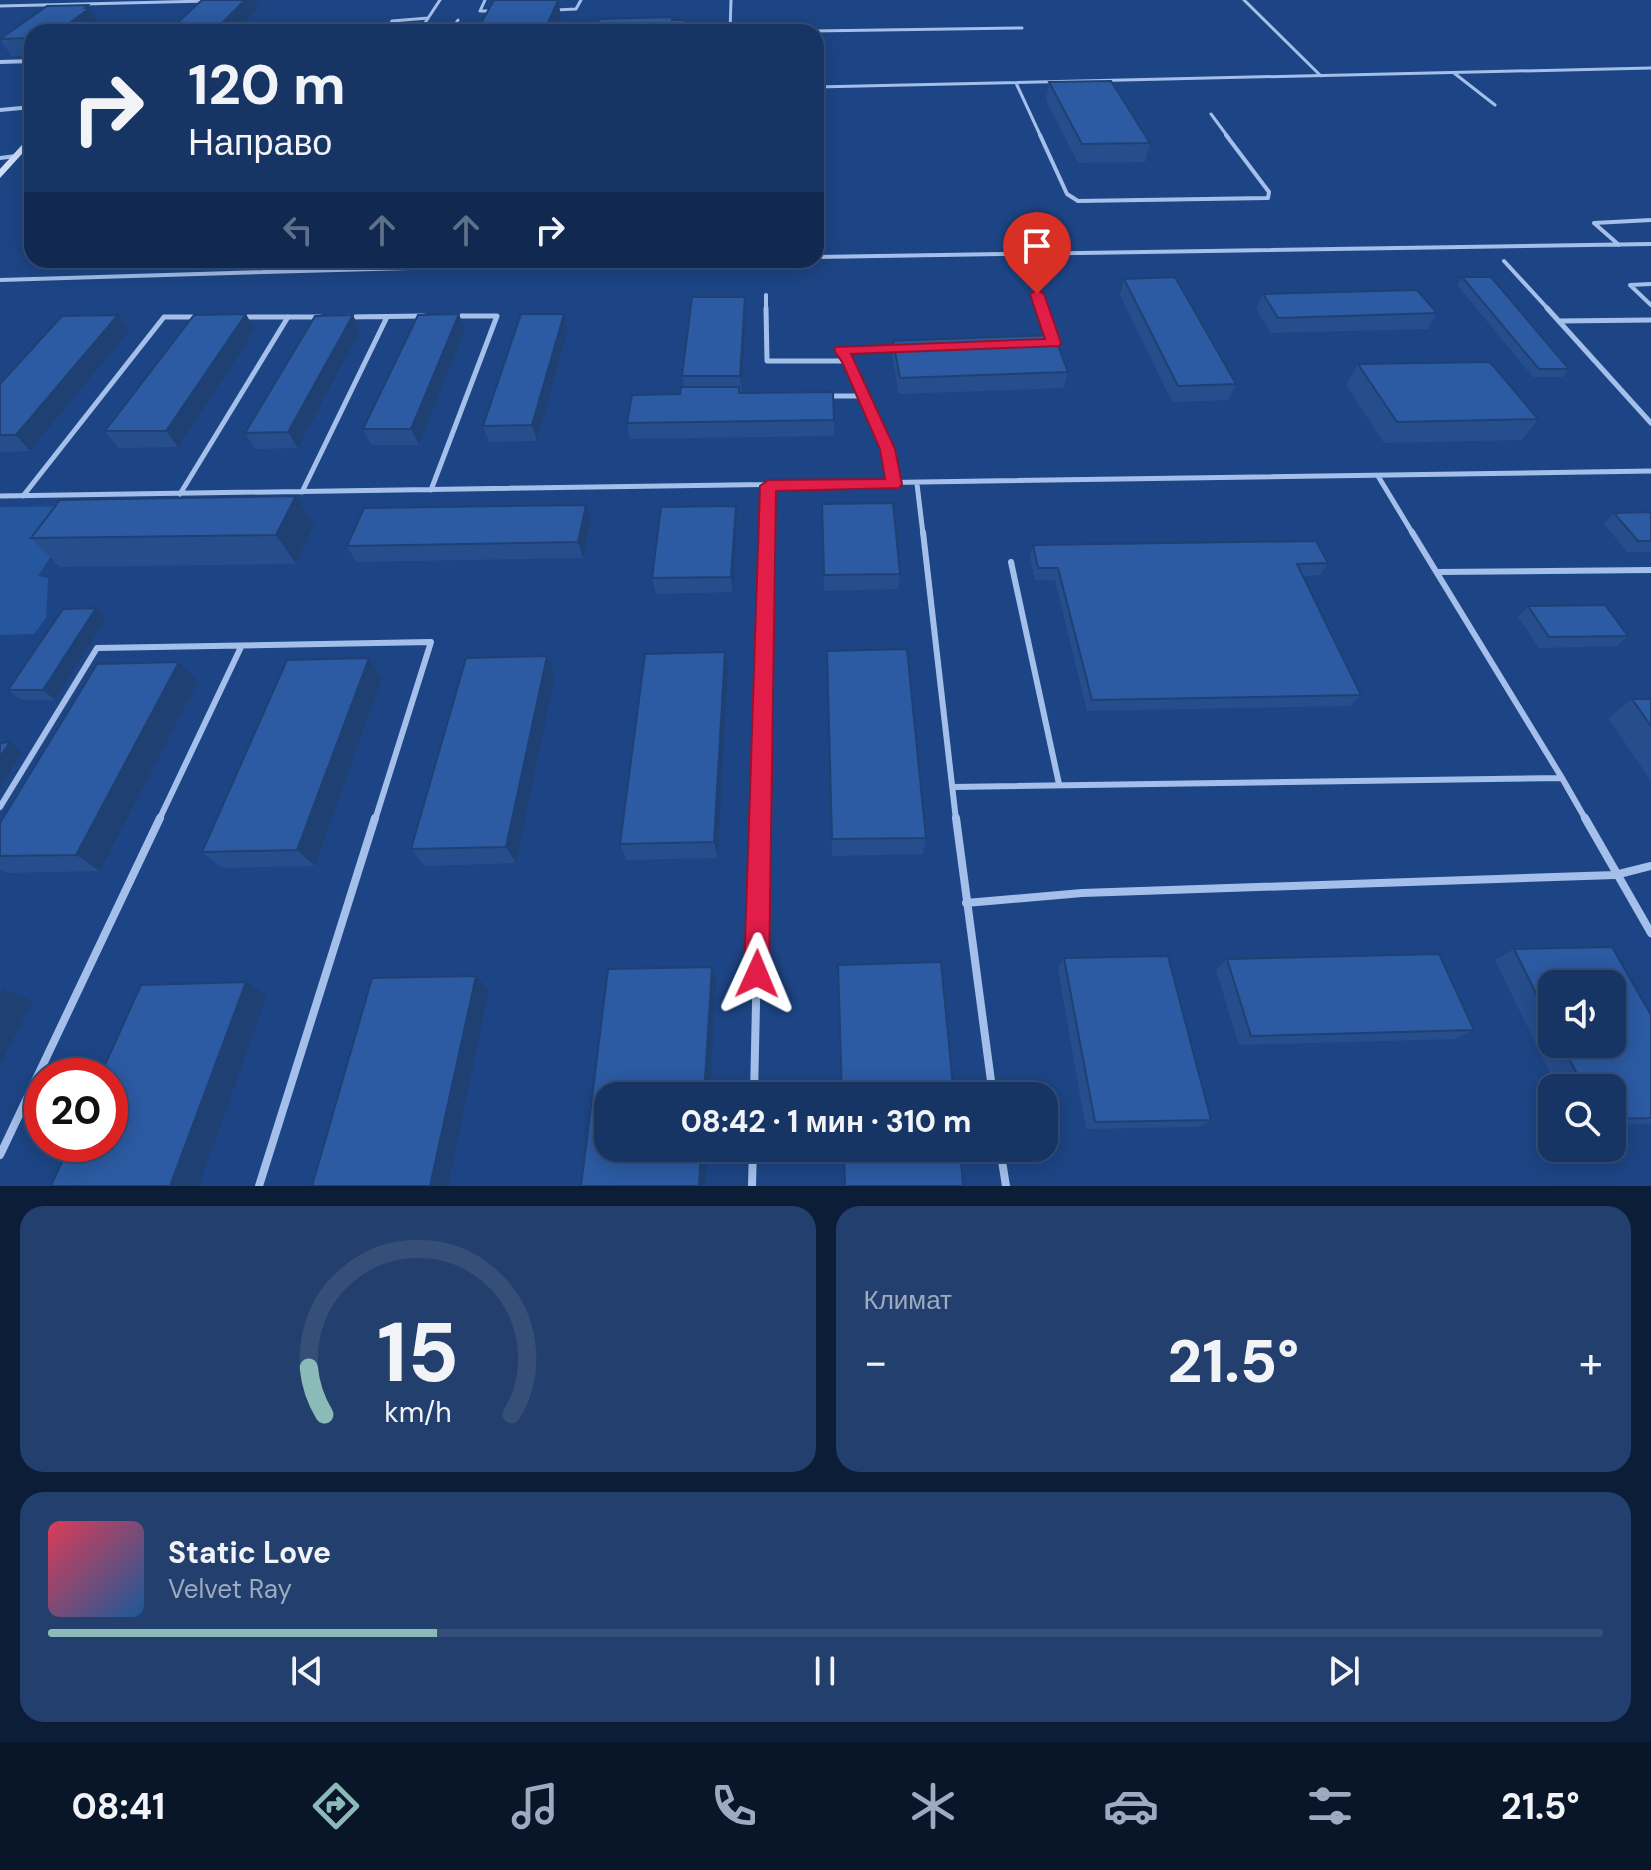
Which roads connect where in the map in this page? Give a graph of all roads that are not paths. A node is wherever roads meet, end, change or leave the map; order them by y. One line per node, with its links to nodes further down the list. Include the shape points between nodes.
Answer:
1 (204, 0): 2 (lane); 8 (lane)
2 (219, 0)
3 (440, 0): 12 (lane)
4 (485, 0): 11 (lane, via 480,11)
5 (581, 0): 10 (lane, via 576,9)
6 (731, 0): 17 (lane)
7 (1244, 0): 24 (lane)
8 (122, 1): 9 (lane)
9 (0, 6)
10 (555, 10)
11 (500, 11)
12 (428, 18): 14 (lane); 15 (lane)
13 (458, 20): 16 (lane)
14 (390, 24)
15 (424, 24)
16 (455, 24)
17 (730, 24)
18 (1022, 28): 19 (lane)
19 (824, 31)
20 (24, 61): 21 (street)
21 (0, 62)
22 (1651, 68): 23 (lane)
23 (1454, 73): 24 (lane); 27 (lane)
24 (1321, 76): 25 (lane)
25 (1016, 83): 26 (lane); 30 (lane, via 1067,194 1078,201 1268,198 1269,192)
26 (824, 87)
27 (1495, 105)
28 (24, 108): 29 (street)
29 (0, 110)
30 (1211, 114)
31 (24, 146): 32 (main road)
32 (16, 156): 33 (lane); 34 (main road)
33 (0, 158)
34 (0, 175)
35 (1651, 220): 37 (lane, via 1594,223)
36 (1651, 244): 37 (lane)
37 (1619, 245): 38 (lane)
38 (824, 257)
39 (1504, 261): 57 (lane)
40 (266, 268): 42 (lane)
41 (410, 268): 42 (lane)
42 (264, 272): 43 (lane)
43 (0, 280)
44 (1651, 284): 47 (lane, via 1630,285)
45 (1037, 294): 58 (lane, via 1054,343)
46 (766, 295): 60 (lane, via 767,361)
47 (1651, 305)
48 (434, 316): 55 (lane)
49 (450, 316): 69 (lane, via 497,316)
50 (211, 317): 73 (lane, via 164,317)
51 (242, 317): 52 (lane)
52 (288, 317): 53 (lane); 71 (lane)
53 (331, 317)
54 (345, 317): 55 (lane)
55 (387, 317): 70 (lane)
56 (1651, 320): 57 (lane)
57 (1558, 321): 63 (lane)
58 (1038, 344)
59 (902, 348): 60 (lane, via 841,350)
60 (849, 361): 62 (lane)
61 (818, 396): 62 (lane)
62 (863, 396): 66 (lane, via 888,449)
63 (1651, 423)
64 (1651, 471): 65 (lane)
65 (1378, 476): 67 (lane); 76 (lane)
66 (894, 484): 67 (lane); 68 (lane)
67 (917, 484): 80 (lane)
68 (768, 486): 69 (lane); 86 (lane)
69 (431, 490): 70 (lane)
70 (302, 492): 71 (lane)
71 (180, 494): 73 (lane)
72 (0, 496): 73 (lane)
73 (23, 496)
74 (1011, 562): 79 (lane)
75 (1651, 570): 76 (lane)
76 (1437, 572): 78 (lane)
77 (241, 647): 81 (lane, via 97,648); 88 (lane); 91 (lane, via 431,642)
78 (1562, 778): 79 (lane); 83 (lane)
79 (1059, 784): 80 (lane)
80 (953, 787): 84 (lane)
81 (0, 807)
82 (1651, 866): 83 (lane)
83 (1615, 875): 84 (lane, via 1082,893); 85 (lane)
84 (966, 903): 87 (lane)
85 (1651, 933)
86 (754, 1082)
87 (991, 1082)
88 (0, 1155)
89 (753, 1162): 92 (lane)
90 (1002, 1162): 93 (lane)
91 (259, 1186)
92 (752, 1186)
93 (1006, 1186)

